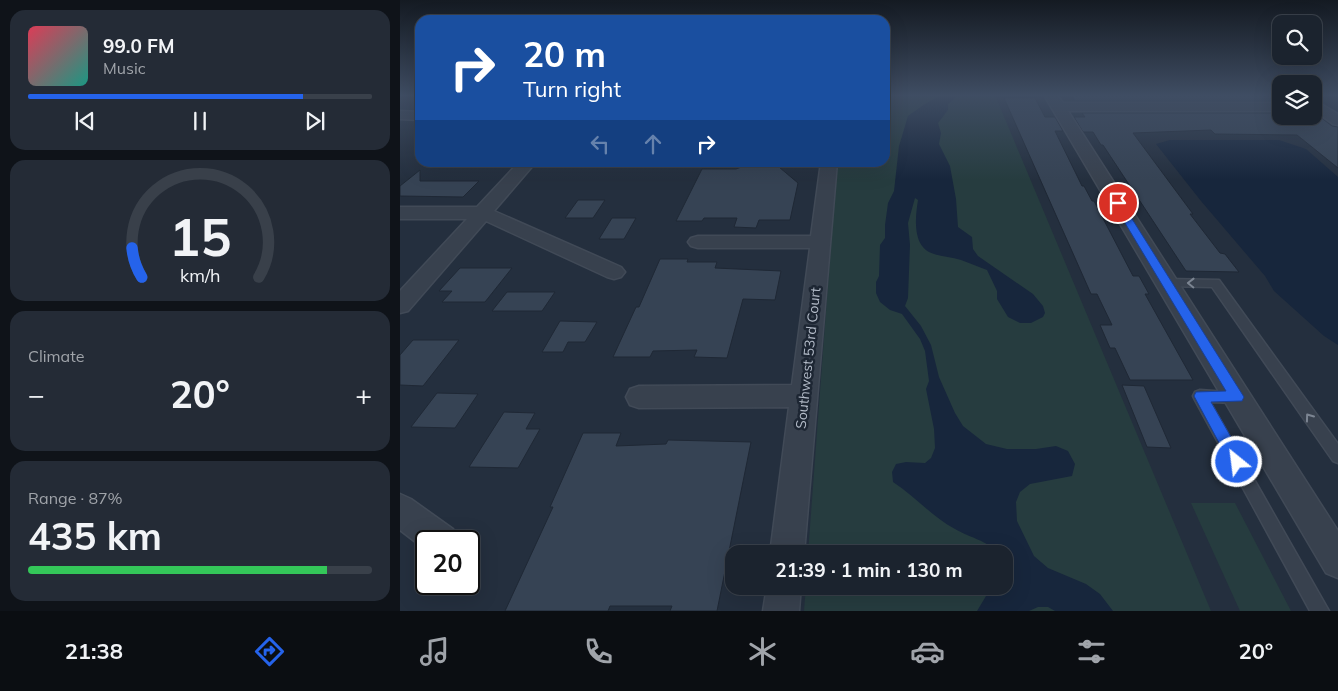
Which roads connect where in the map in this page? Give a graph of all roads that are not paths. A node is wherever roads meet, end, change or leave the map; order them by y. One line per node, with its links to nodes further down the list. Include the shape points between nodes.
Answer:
1 (1069, 124): 9 (street)
2 (524, 167): 5 (street)
3 (828, 167): 7 (street, Southwest 53rd Court)
4 (400, 213): 5 (street)
5 (483, 213): 8 (street); 10 (street)
6 (698, 242): 7 (street)
7 (820, 242): 11 (street, Southwest 53rd Court)
8 (614, 272)
9 (1166, 282): 13 (street); 14 (lane, one-way to 9, via 1215,283)
10 (400, 304)
11 (804, 396): 12 (street); 17 (street, Southwest 53rd Court)
12 (639, 397)
13 (1237, 397): 18 (street); 21 (lane, via 1200,396)
14 (1338, 456)
15 (400, 510): 16 (street)
16 (426, 530)
17 (788, 545)
18 (1338, 561)
19 (783, 595): 20 (street)
20 (781, 611)
21 (1320, 611)

